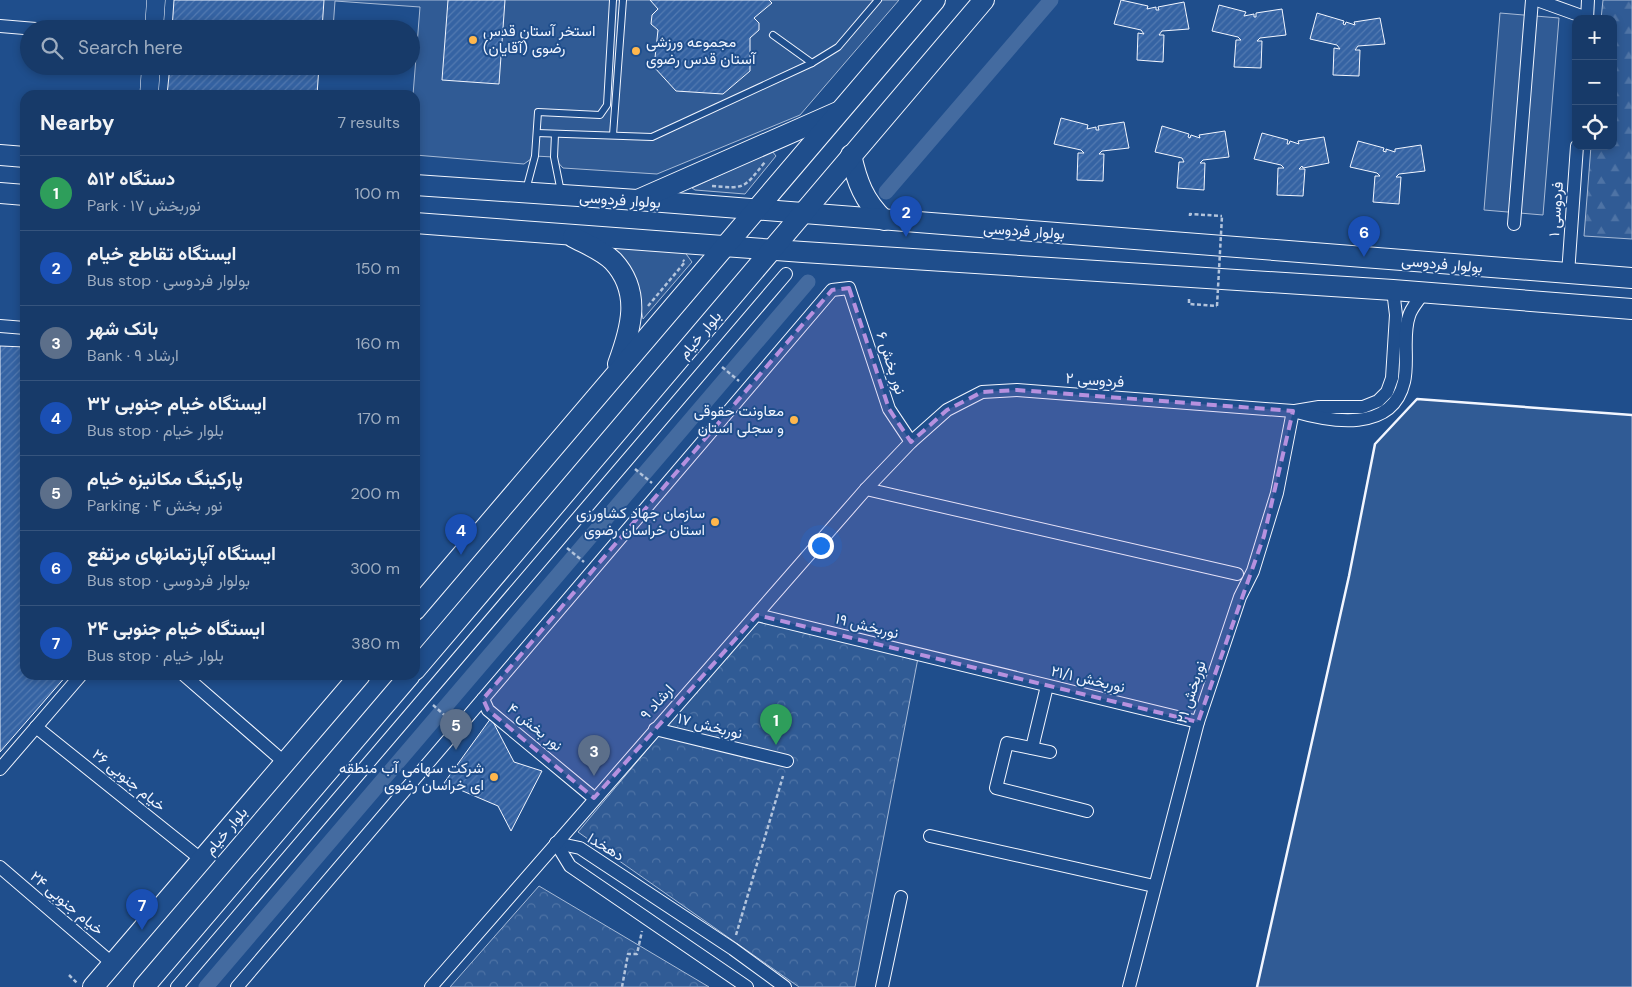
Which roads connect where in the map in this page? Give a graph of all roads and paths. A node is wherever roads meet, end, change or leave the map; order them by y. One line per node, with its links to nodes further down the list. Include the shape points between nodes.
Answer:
1 (156, 0): 12 (street)
2 (613, 0): 20 (lane, via 607,105 600,116 538,112)
3 (623, 0): 22 (lane)
4 (878, 0): 16 (lane, via 838,47)
5 (936, 0): 19 (main road)
6 (984, 0): 25 (main road, بلوار خیام)
7 (1532, 0): 38 (street)
8 (1536, 0): 10 (street)
9 (1588, 0): 11 (street)
10 (1578, 15)
11 (1587, 15)
12 (155, 20)
13 (0, 26): 14 (street)
14 (20, 28)
15 (773, 35): 16 (lane)
16 (812, 63): 22 (lane, via 652,137)
17 (150, 75): 18 (street)
18 (149, 90)
19 (842, 110): 32 (main road); 33 (main road)
20 (537, 133): 21 (lane); 30 (lane)
21 (555, 134): 22 (lane); 31 (lane, via 554,157)
22 (613, 135)
23 (1577, 150): 44 (street, فردوسی ۱)
24 (0, 155): 26 (main road)
25 (851, 155): 34 (main road, بلوار خیام); 36 (main road, via 862,194)
26 (20, 157)
27 (420, 185): 30 (main road, بولوار فردوسی)
28 (0, 193): 29 (main road)
29 (20, 194)
30 (525, 194): 31 (main road, بولوار فردوسی)
31 (561, 196): 32 (main road, بولوار فردوسی)
32 (637, 200): 33 (main road, بولوار فردوسی)
33 (757, 210): 34 (main road, بولوار فردوسی); 40 (main road)
34 (804, 214): 36 (main road, بولوار فردوسی); 41 (main road, بلوار خیام)
35 (1190, 216): 48 (path, bridge, via 1222,216 1217,306 1189,304)
36 (884, 220): 44 (main road, بولوار فردوسی)
37 (420, 223): 39 (main road, بولوار فردوسی)
38 (1514, 224)
39 (567, 234): 40 (main road, بولوار فردوسی); 50 (main road, via 613,262 630,295)
40 (726, 245): 41 (main road, بولوار فردوسی); 54 (main road)
41 (772, 250): 46 (main road, بولوار فردوسی); 66 (main road, بلوار خیام)
42 (681, 256): 50 (path, via 685,262 648,306)
43 (786, 274): 53 (street)
44 (1568, 274): 45 (main road, بولوار فردوسی)
45 (1632, 278)
46 (1393, 290): 47 (main road, بولوار فردوسی); 56 (street, فردوسی ۲, via 1396,315 1392,378 1387,392 1363,408 1319,406)
47 (1423, 293): 49 (main road, بولوار فردوسی); 56 (street, فردوسی ۲, via 1409,316 1404,381 1398,398 1385,412 1366,420 1320,419)
48 (1189, 299)
49 (1632, 309)
50 (633, 316): 54 (main road)
51 (0, 326): 52 (street)
52 (20, 328)
53 (714, 359): 55 (path); 58 (street)
54 (608, 383): 64 (main road)
55 (748, 389): 57 (street, نور بخش ۶, via 832,290 849,288 889,409); 60 (street)
56 (1293, 411): 57 (street, فردوسی ۲, via 1017,390 982,392 946,410); 75 (street, نوربخش ۲۱, via 1277,493 1264,536)
57 (912, 442): 59 (street, ارشاد ۹)
58 (626, 461): 60 (path); 61 (street)
59 (866, 489): 63 (street); 65 (street, ارشاد ۹)
60 (661, 490): 62 (street)
61 (558, 541): 62 (path); 73 (street)
62 (593, 570): 74 (street)
63 (1237, 574)
64 (420, 604)
65 (757, 615): 67 (street, نوربخش ۱۹); 78 (street, ارشاد ۹)
66 (420, 664)
67 (970, 668): 72 (street, نوربخش ۲۱/۱)
68 (77, 680): 76 (street)
69 (190, 680): 82 (street)
70 (356, 680): 82 (main road, بلوار خیام)
71 (406, 680): 98 (main road)
72 (1047, 686): 75 (street, نوربخش ۲۱/۱); 79 (street)
73 (424, 698): 77 (path); 99 (street)
74 (482, 699): 77 (street); 85 (street, نور بخش ۴, via 488,710)
75 (1198, 722): 91 (street, نوربخش ۲۱)
76 (36, 727): 83 (street); 89 (street, خیام جنوبی ۲۶)
77 (459, 727): 100 (street)
78 (655, 730): 81 (street, نوربخش ۱۷); 85 (street, ارشاد ۹)
79 (1032, 748): 80 (street); 86 (street, via 1007,743 996,788)
80 (1050, 752)
81 (786, 761)
82 (284, 762): 89 (main road, بلوار خیام)
83 (0, 769)
84 (783, 776): 94 (path)
85 (594, 798): 88 (street, ارشاد ۹)
86 (1087, 811)
87 (930, 836): 91 (street)
88 (556, 843): 93 (street, via 570,866); 94 (street, دهخدا, via 580,848); 101 (street, ارشاد ۹)
89 (202, 860): 95 (main road, بلوار خیام)
90 (0, 868): 95 (street, خیام جنوبی ۲۴)
91 (1154, 886): 106 (street, نوربخش ۲۱)
92 (901, 897): 105 (street)
93 (645, 917): 102 (path, via 637,954 628,954); 103 (street)
94 (732, 949): 104 (street, دهخدا)
95 (113, 964): 97 (main road, بلوار خیام)
96 (69, 975): 97 (path)
97 (86, 986)
98 (144, 987)
99 (177, 987)
100 (237, 987)
101 (431, 987)
102 (622, 987)
103 (747, 987)
104 (785, 987)
105 (882, 987)
106 (1129, 987)

